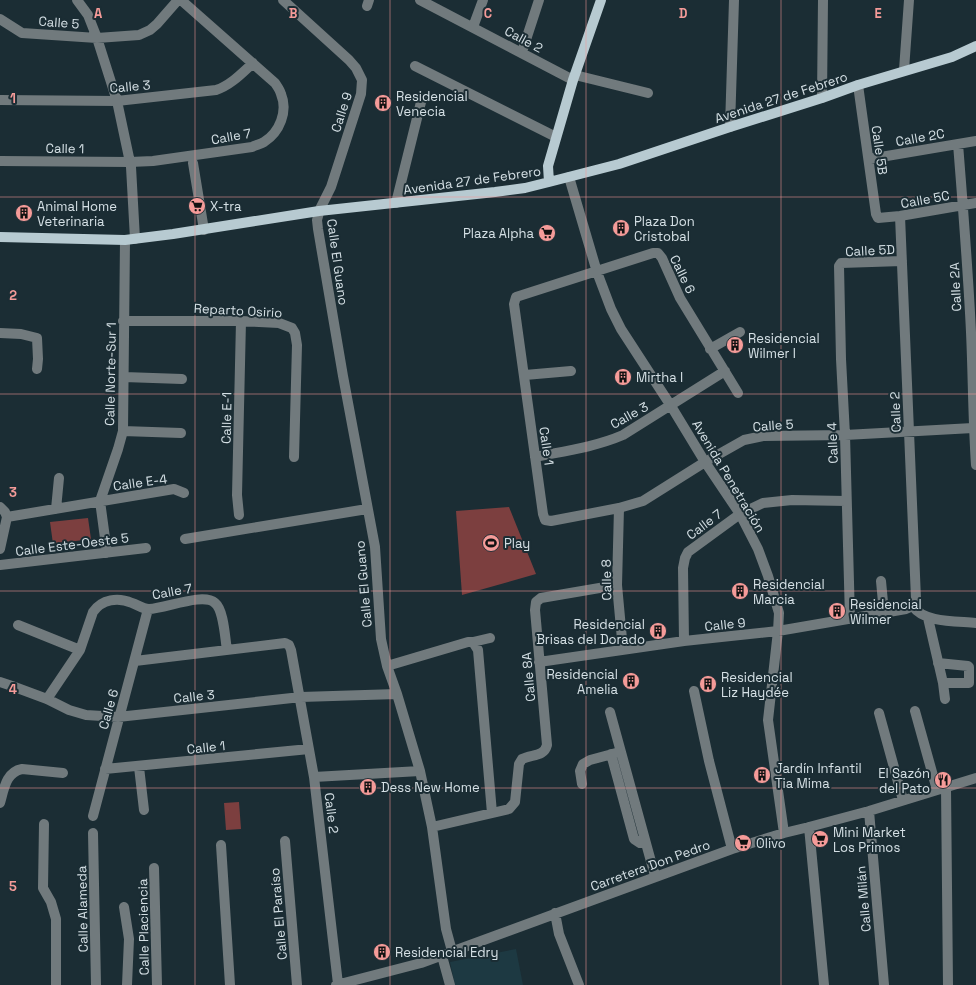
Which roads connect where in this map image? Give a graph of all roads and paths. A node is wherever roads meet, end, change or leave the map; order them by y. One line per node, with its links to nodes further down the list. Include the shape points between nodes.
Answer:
1 (77, 0): 14 (street, Calle Norte-Sur 1, via 88,15)
2 (178, 0): 14 (street, Calle 5, via 150,30 139,34)
3 (182, 0): 17 (street, Calle 7)
4 (283, 0): 40 (street, Calle 9, via 349,60 362,80 362,91 331,187)
5 (483, 0): 13 (street)
6 (540, 0): 16 (street)
7 (601, 0): 20 (main road)
8 (734, 0): 27 (street)
9 (823, 0): 24 (street)
10 (909, 0): 19 (street)
11 (425, 1): 13 (street, Calle 2)
12 (0, 19): 14 (street, Calle 5, via 22,33)
13 (473, 27): 16 (street, Calle 2)
14 (97, 38): 26 (street, Calle Norte-Sur 1)
15 (976, 46): 19 (main road, Avenida 27 de Febrero, via 952,57)
16 (522, 52): 20 (street, Calle 2)
17 (253, 63): 26 (street, Calle 3, via 232,82 216,90); 33 (street, Calle 7, via 275,83 281,94 284,105 282,118 273,135 264,142 246,148)
18 (415, 66): 28 (street)
19 (904, 70): 21 (main road, Avenida 27 de Febrero)
20 (574, 78): 22 (street, Calle 2); 28 (main road)
21 (858, 85): 24 (main road, Avenida 27 de Febrero); 31 (street, Calle 5B)
22 (648, 93)
23 (422, 98): 37 (street)
24 (822, 98): 27 (main road, Avenida 27 de Febrero)
25 (0, 100): 26 (street, Calle 3)
26 (117, 101): 33 (street, Calle Norte-Sur 1)
27 (730, 127): 35 (main road, Avenida 27 de Febrero, via 619,164)
28 (556, 137): 36 (main road, via 548,166)
29 (976, 141): 30 (street, Calle 2C)
30 (958, 144): 31 (street, Calle 2C); 39 (street, Calle 2A)
31 (869, 159): 42 (street, Calle 5B)
32 (0, 161): 33 (street, Calle 1)
33 (130, 162): 45 (street, Calle Norte-Sur 1)
34 (194, 163): 43 (street)
35 (569, 177): 36 (main road, Avenida 27 de Febrero); 49 (street, Avenida Penetración)
36 (549, 182): 37 (main road, Avenida 27 de Febrero, via 495,192)
37 (396, 203): 40 (main road, Avenida 27 de Febrero)
38 (976, 203): 39 (street, Calle 5C)
39 (963, 205): 41 (street, Calle 5C); 47 (street, Calle 2A)
40 (319, 211): 43 (main road, Avenida 27 de Febrero); 81 (street, Calle El Guano, via 317,220 320,246)
41 (900, 216): 42 (street, Calle 5C); 46 (street, Calle 2)
42 (878, 218)
43 (204, 230): 45 (main road, Avenida 27 de Febrero)
44 (0, 237): 45 (main road, Avenida 27 de Febrero)
45 (130, 239): 51 (street, Calle Norte-Sur 1)
46 (902, 261): 48 (street, Calle 5D, via 841,263); 67 (street, Calle 2)
47 (972, 265): 53 (street, Calle 2A)
48 (839, 266): 69 (street, Calle 4, via 840,359)
49 (598, 272): 50 (street, Calle 6); 56 (street, Calle 6, via 658,253 680,298); 64 (street, Avenida Penetración, via 621,329)
50 (516, 297): 60 (street, Calle 1, via 514,304)
51 (123, 321): 52 (street, Reparto Osirio); 61 (street, Calle Norte-Sur 1)
52 (241, 321): 71 (street, Reparto Osirio, via 280,323 292,328 295,333 297,345); 83 (street, Calle E-1, via 237,495)
53 (973, 331): 65 (street, Calle 2A)
54 (740, 332): 56 (street)
55 (0, 333): 57 (street, via 37,338)
56 (710, 349): 59 (street, Calle 6)
57 (37, 369)
58 (571, 371): 60 (street)
59 (725, 371): 63 (street, Calle 6); 64 (street, Calle 3)
60 (524, 375): 70 (street, Calle 1)
61 (124, 377): 62 (street); 66 (street, Calle Norte-Sur 1)
62 (182, 379)
63 (738, 393)
64 (671, 406): 70 (street, Calle 3, via 623,435 605,442); 72 (street, Avenida Penetración)
65 (973, 428): 67 (street, Calle 5); 73 (street, Calle 2A)
66 (122, 431): 68 (street); 76 (street, Calle Norte-Sur 1)
67 (908, 432): 69 (street, Calle 5); 93 (street, Calle 2, via 916,599)
68 (181, 433)
69 (845, 435): 72 (street, Calle 5, via 763,436 744,440); 77 (street, Calle 4)
70 (535, 456): 85 (street, Calle 1)
71 (294, 457)
72 (705, 462): 79 (street, Calle 5, via 643,501); 82 (street, Avenida Penetración)
73 (976, 465)
74 (59, 478): 80 (street)
75 (184, 493): 76 (street, Calle E-4, via 174,489)
76 (100, 501): 80 (street, Calle E-4); 89 (street, Calle Norte-Sur 1)
77 (846, 501): 82 (street, Calle 7, via 792,500 763,503); 97 (street, Calle 4)
78 (0, 507): 84 (street)
79 (619, 508): 85 (street, Calle 5, via 552,521); 92 (street, Calle 8)
80 (56, 509): 84 (street, Calle E-4)
81 (367, 509): 86 (street); 110 (street, Calle El Guano, via 375,547 381,639)
82 (740, 514): 100 (street, Avenida Penetración, via 768,576 778,613); 102 (street, Calle 7, via 688,552 685,558)
83 (239, 515)
84 (7, 517): 88 (street)
85 (545, 520)
86 (185, 539)
87 (146, 548): 89 (street, Calle Este-Oeste 5)
88 (0, 549)
89 (107, 552): 90 (street, Calle Este-Oeste 5)
90 (0, 565)
91 (881, 581): 95 (street)
92 (618, 585): 106 (street, Calle 8); 108 (street, Calle 8A, via 541,598 536,602)
93 (913, 606): 95 (street, Calle 9); 96 (street)
94 (148, 609): 104 (street, Calle 7, via 126,601 102,603 94,612); 105 (street, Calle 7, via 203,599 215,602 221,612); 107 (street, Calle 6)
95 (884, 613): 97 (street, Calle 9)
96 (928, 618): 98 (street); 109 (street)
97 (850, 619): 100 (street, Calle 9)
98 (976, 622)
99 (18, 625): 104 (street)
100 (778, 631): 102 (street, Calle 9); 141 (street, Avenida Penetración, via 768,720)
101 (490, 638): 103 (street)
102 (684, 641): 106 (street, Calle 9)
103 (473, 642): 110 (street); 136 (street, via 478,650)
104 (80, 650): 117 (street, Calle 7)
105 (227, 650): 107 (street); 115 (street, Calle 2, via 285,643 291,650)
106 (623, 650): 108 (street, Calle 9)
107 (135, 661): 121 (street, Calle 6)
108 (539, 662): 136 (street, Calle 8A, via 546,750 522,759 519,764 515,802 508,809)
109 (938, 663): 112 (street); 112 (street, via 970,668 969,683)
110 (387, 666): 114 (street, Calle El Guano)
111 (0, 682): 117 (street, Calle 3)
112 (943, 682): 116 (street)
113 (694, 691): 145 (street)
114 (397, 694): 115 (street, Calle 3); 126 (street, Calle El Guano)
115 (301, 697): 121 (street, Calle 3); 122 (street, Calle 2)
116 (945, 699)
117 (47, 700): 121 (street, Calle 3, via 86,715)
118 (915, 711): 131 (street)
119 (610, 712): 123 (street)
120 (879, 713): 132 (street)
121 (118, 717): 125 (street, Calle 6)
122 (309, 749): 124 (street, Calle 1); 128 (street, Calle 2)
123 (615, 753): 130 (street, via 583,764 580,771); 147 (street)
124 (139, 766): 125 (street, Calle 1); 134 (street)
125 (105, 769): 137 (street, Calle 6)
126 (420, 771): 128 (street); 139 (street, Calle El Guano)
127 (63, 773): 133 (street, via 17,770 8,777)
128 (314, 776): 160 (street, Calle 2)
129 (976, 778): 131 (street, Carretera Don Pedro)
130 (582, 784)
131 (941, 789): 132 (street, Carretera Don Pedro); 164 (street)
132 (903, 800): 135 (street, Carretera Don Pedro)
133 (0, 803)
134 (144, 810)
135 (869, 811): 140 (street, Carretera Don Pedro); 163 (street, Calle Milán)
136 (492, 813): 139 (street)
137 (93, 816)
138 (44, 824): 154 (street, via 43,888 56,919)
139 (432, 827): 150 (street, Calle El Guano, via 446,928)
140 (809, 827): 141 (street, Carretera Don Pedro); 162 (street)
141 (784, 832): 145 (street, Carretera Don Pedro)
142 (93, 833): 155 (street, Calle Alameda)
143 (285, 841): 159 (street, Calle El Paraíso)
144 (221, 845): 158 (street)
145 (732, 849): 147 (street, Carretera Don Pedro)
146 (154, 868): 157 (street, Calle Placiencia)
147 (655, 876): 149 (street, Carretera Don Pedro)
148 (124, 908): 156 (street, via 129,938)
149 (555, 913): 150 (street, Carretera Don Pedro); 161 (street, via 559,934)
150 (452, 951): 151 (street, Carretera Don Pedro)
151 (442, 956): 152 (street, Carretera Don Pedro); 153 (street)
152 (364, 982): 160 (street, Carretera Don Pedro)
153 (446, 984)
154 (56, 985)
155 (96, 985)
156 (128, 985)
157 (157, 985)
158 (230, 985)
159 (297, 985)
160 (337, 985)
161 (579, 985)
162 (824, 985)
163 (884, 985)
164 (948, 985)

